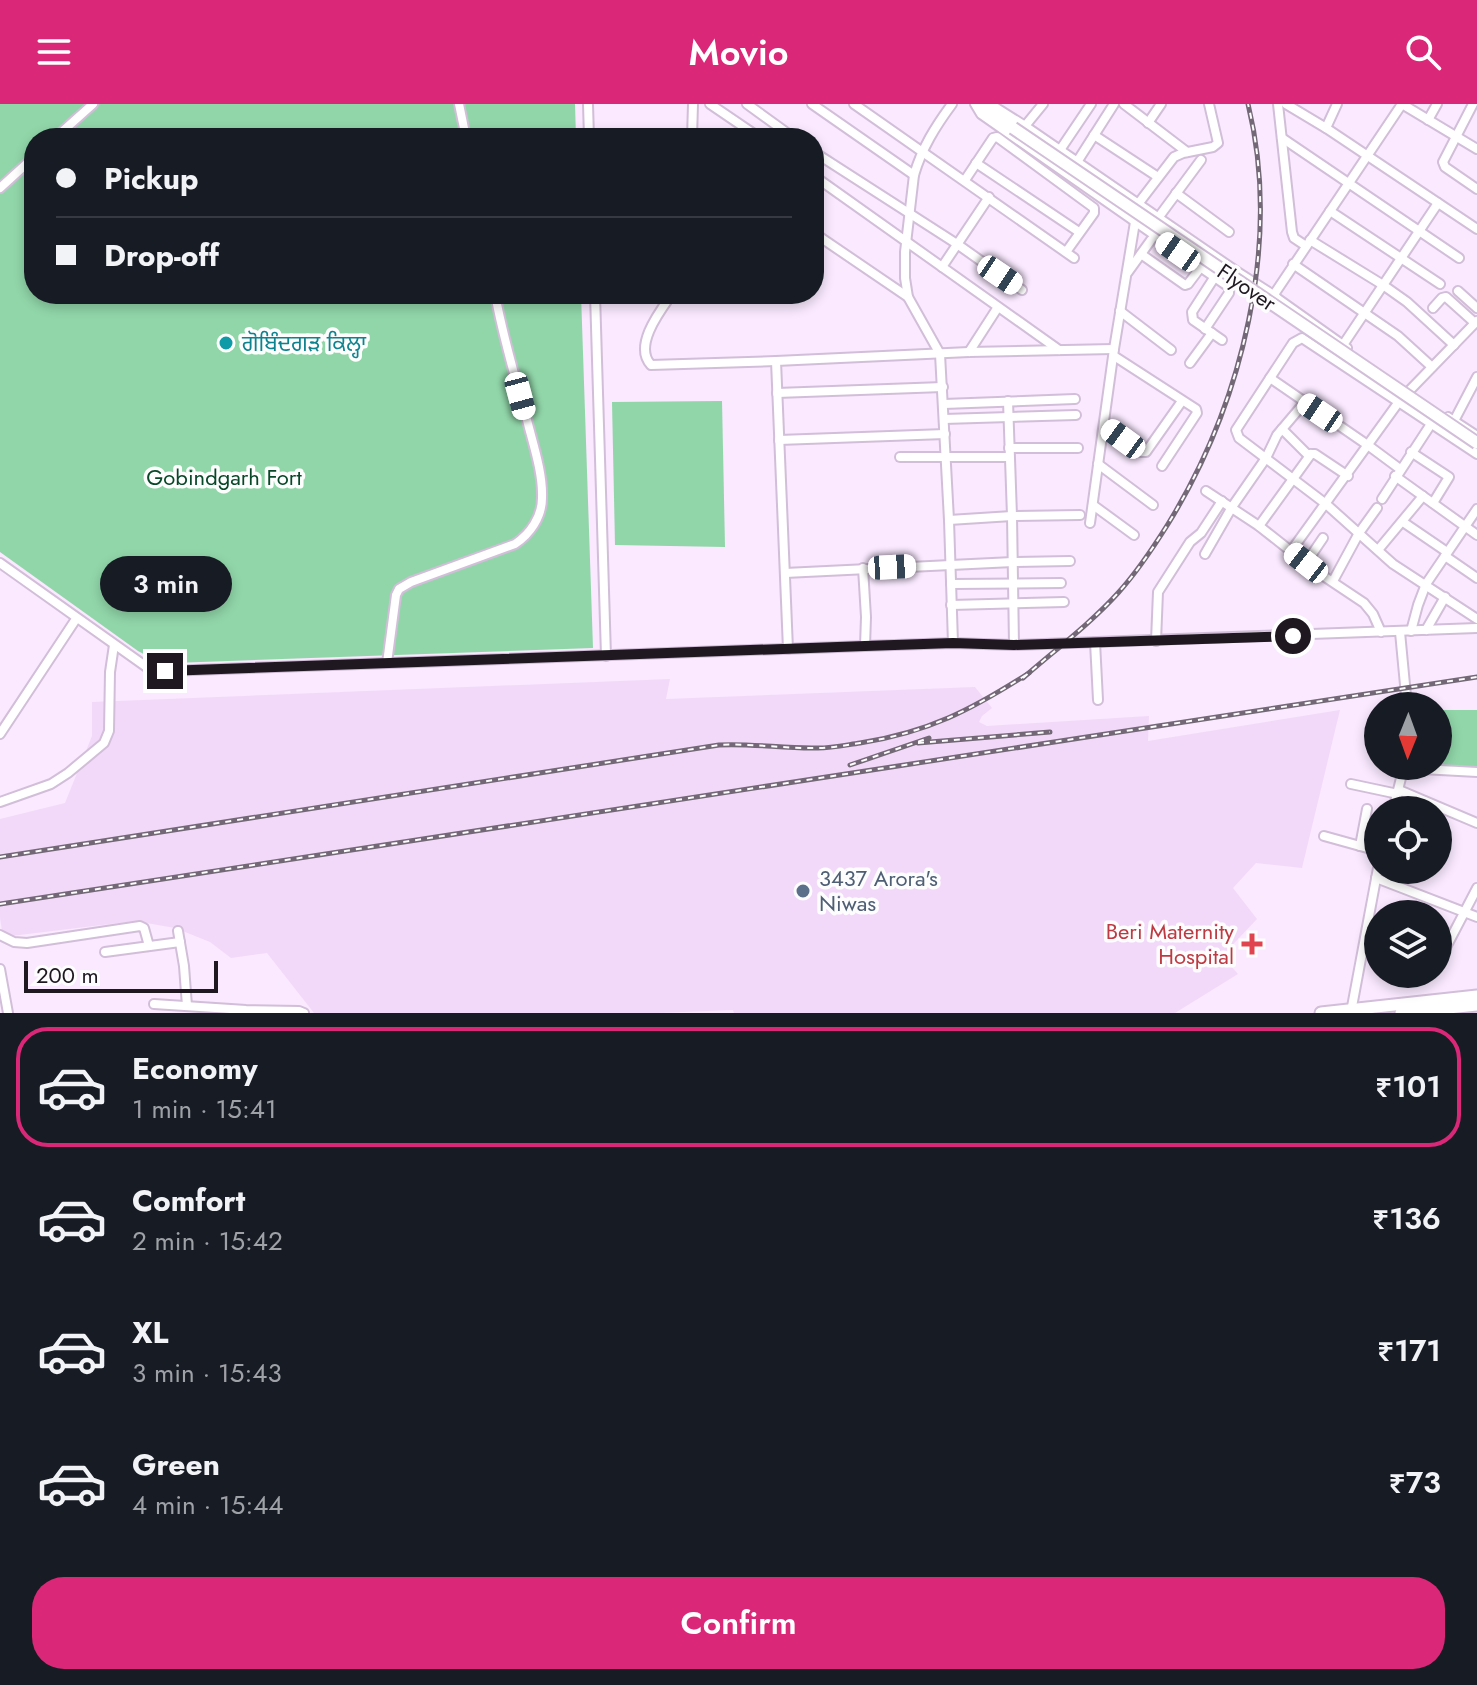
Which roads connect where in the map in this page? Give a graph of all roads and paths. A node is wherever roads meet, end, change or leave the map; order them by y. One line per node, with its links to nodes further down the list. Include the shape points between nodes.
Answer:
1 (93, 104): 28 (street)
2 (459, 104): 29 (street)
3 (588, 104): 30 (street)
4 (693, 104): 31 (street)
5 (710, 104): 32 (street)
6 (747, 104): 33 (street)
7 (812, 104): 48 (street)
8 (854, 104): 40 (street)
9 (951, 104): 40 (street)
10 (977, 104): 27 (main road, Flyover); 62 (street, via 981,114)
11 (990, 104): 24 (street)
12 (1043, 104): 27 (street)
13 (1091, 104): 39 (street)
14 (1114, 104): 35 (street)
15 (1124, 104): 26 (street)
16 (1161, 104): 26 (street)
17 (1209, 104): 41 (street, via 1218,143)
18 (1278, 104): 37 (street)
19 (1337, 104): 34 (street)
20 (1402, 104): 25 (street); 42 (street)
21 (1437, 104): 25 (street)
22 (1473, 104): 36 (street)
23 (1292, 105): 34 (street)
24 (1004, 107): 27 (street)
25 (1428, 120): 36 (street)
26 (1148, 123): 41 (street)
27 (1019, 127): 39 (street); 130 (main road, Flyover, bridge)
28 (66, 128)
29 (464, 128)
30 (589, 128)
31 (692, 128)
32 (745, 128)
33 (778, 128)
34 (1326, 128): 42 (street)
35 (1094, 135): 45 (street); 49 (street)
36 (1455, 136): 38 (street); 54 (street, via 1443,165)
37 (1282, 138): 52 (street); 70 (street, via 1292,232)
38 (1477, 149)
39 (1060, 150): 45 (street)
40 (922, 151): 48 (street); 50 (street)
41 (1187, 152): 49 (street, via 1174,157)
42 (1367, 157): 52 (street); 57 (street)
43 (824, 159): 60 (street)
44 (1201, 160): 55 (street)
45 (1077, 162): 58 (street)
46 (976, 163): 50 (street); 65 (street); 65 (street, via 997,137 1094,208)
47 (24, 166): 53 (street)
48 (914, 175): 60 (street)
49 (1158, 177): 58 (street)
50 (965, 180): 56 (street)
51 (824, 183): 69 (street)
52 (1349, 183): 59 (street); 64 (street)
53 (0, 188)
54 (1477, 189)
55 (1176, 193): 61 (street); 66 (street)
56 (989, 197): 65 (street, via 1070,255); 71 (street)
57 (1438, 203): 63 (street); 64 (street)
58 (1138, 204): 61 (street); 62 (street)
59 (1330, 211): 70 (street); 73 (street)
60 (910, 216): 69 (street); 71 (street)
61 (1158, 218): 84 (street)
62 (1135, 221): 77 (street); 78 (street)
63 (1477, 229)
64 (1419, 231): 73 (street); 74 (street)
65 (1079, 232)
66 (1229, 232)
67 (824, 240): 85 (street)
68 (1151, 240): 72 (street)
69 (907, 241): 76 (street); 85 (street)
70 (1308, 243): 75 (street); 81 (street)
71 (957, 244): 76 (street); 82 (street)
72 (1141, 254): 77 (street, via 1185,285); 78 (street)
73 (1401, 258): 80 (street); 81 (street)
74 (1459, 258)
75 (1293, 264): 84 (street); 93 (street)
76 (942, 267): 89 (street)
77 (1200, 268): 79 (street)
78 (1125, 276): 92 (street)
79 (1214, 278): 96 (street, via 1230,291); 96 (street, via 1191,314)
80 (1440, 284)
81 (1383, 285): 93 (street); 100 (street)
82 (1022, 290)
83 (1458, 291): 91 (street)
84 (1275, 296): 95 (street)
85 (908, 297): 105 (street)
86 (497, 304): 203 (street, via 541,478 540,511 529,533 515,544 399,589)
87 (595, 304): 202 (street)
88 (666, 304): 106 (street, via 649,330 646,359 651,365)
89 (998, 307): 101 (street); 103 (street)
90 (1433, 308): 94 (street, via 1446,297)
91 (1477, 308)
92 (1120, 311): 102 (street); 104 (street)
93 (1364, 314): 99 (street); 108 (street)
94 (1476, 322): 100 (street)
95 (1317, 327): 97 (street); 99 (street)
96 (1209, 331): 98 (street); 107 (street)
97 (1305, 339): 110 (street, via 1293,343); 118 (street)
98 (1222, 340)
99 (1343, 345): 112 (street)
100 (1454, 345): 108 (street)
101 (1059, 350): 103 (street); 104 (street)
102 (1171, 350)
103 (969, 352): 105 (street)
104 (1114, 353): 116 (street); 125 (street)
105 (940, 354): 106 (street); 111 (street)
106 (776, 361): 113 (street)
107 (1190, 363)
108 (1432, 367): 112 (street)
109 (1477, 377): 123 (street)
110 (1270, 378): 117 (street); 139 (street, via 1236,432)
111 (943, 387): 113 (street); 119 (street)
112 (1409, 391): 123 (street)
113 (777, 393): 129 (street)
114 (1075, 399): 115 (street)
115 (1008, 401): 119 (street); 121 (street)
116 (1182, 401): 125 (street, via 1146,452); 141 (street, via 1197,413)
117 (1305, 402): 126 (street); 131 (street)
118 (1398, 403): 124 (street); 131 (street)
119 (944, 404): 122 (street)
120 (1076, 415): 121 (street)
121 (1008, 417): 122 (street); 133 (street)
122 (944, 419): 127 (street)
123 (1454, 421): 128 (street)
124 (1431, 424): 134 (street); 136 (street)
125 (1105, 425): 140 (street)
126 (1282, 429): 135 (street); 139 (street)
127 (945, 434): 129 (street); 138 (street)
128 (1477, 436)
129 (779, 440): 177 (street)
130 (1477, 443)
131 (1369, 446): 142 (street); 143 (street)
132 (1078, 448): 133 (street)
133 (1009, 452): 138 (street); 157 (street)
134 (1411, 452): 142 (street); 149 (street, via 1449,477)
135 (1311, 454): 143 (street); 144 (street)
136 (1477, 454)
137 (900, 457): 138 (street)
138 (946, 457): 158 (street)
139 (1266, 458): 144 (street); 153 (street)
140 (1098, 464): 151 (street); 152 (street)
141 (1162, 466)
142 (1398, 473): 146 (street); 147 (street)
143 (1348, 476): 150 (street)
144 (1293, 480): 150 (street); 161 (street)
145 (1206, 491): 148 (street)
146 (1423, 496): 149 (street); 159 (street)
147 (1382, 499)
148 (1222, 501): 153 (street); 195 (street, via 1158,592)
149 (1433, 503): 162 (street)
150 (1326, 504): 163 (street); 168 (street)
151 (1093, 505): 160 (street); 164 (street)
152 (1153, 505)
153 (1232, 507): 161 (street); 169 (street)
154 (1377, 508): 163 (street)
155 (1477, 509): 162 (street)
156 (1080, 515): 157 (street)
157 (1012, 516): 158 (street); 172 (street)
158 (949, 520): 175 (street)
159 (1403, 522): 167 (street); 170 (street)
160 (1090, 523)
161 (1259, 526): 168 (street)
162 (1465, 526): 165 (street); 170 (street)
163 (1359, 533): 167 (street); 179 (street)
164 (1134, 535)
165 (1477, 535)
166 (1323, 538): 174 (street)
167 (1378, 550): 183 (street)
168 (1291, 551): 174 (street)
169 (1205, 554)
170 (1446, 554): 178 (street); 183 (street)
171 (1070, 561): 172 (street)
172 (1013, 562): 175 (street); 180 (street)
173 (0, 563): 189 (street)
174 (1306, 563): 179 (street)
175 (951, 565): 176 (street); 182 (street)
176 (863, 568): 177 (street); 200 (street)
177 (785, 573): 201 (street)
178 (1477, 578)
179 (1333, 581): 193 (street, via 1369,608)
180 (1013, 583): 181 (street); 182 (street); 186 (street)
181 (1061, 583)
182 (951, 584): 187 (street)
183 (1426, 584): 184 (street); 192 (street)
184 (1445, 597): 188 (street); 191 (street)
185 (1064, 602): 186 (street)
186 (1014, 603): 187 (street); 199 (street)
187 (951, 605): 197 (street)
188 (1475, 613)
189 (76, 619): 198 (street); 206 (street)
190 (1477, 628): 191 (street)
191 (1426, 630): 192 (street)
192 (1411, 631): 194 (street)
193 (1381, 632): 194 (street); 195 (street)
194 (1400, 632): 204 (street)
195 (1156, 641): 196 (street)
196 (1095, 642): 199 (street); 205 (street)
197 (953, 643): 199 (street); 200 (street)
198 (114, 645): 203 (street, via 148,668 165,671); 213 (street, via 104,743 51,784)
199 (1014, 645)
200 (865, 646): 201 (street)
201 (788, 649): 202 (street)
202 (606, 656): 203 (street)
203 (387, 663)
204 (1406, 692)
205 (1098, 700)
206 (0, 734)
207 (1452, 770): 208 (street)
208 (1477, 772)
209 (1401, 780): 211 (street)
210 (1351, 784): 211 (street)
211 (1398, 792): 212 (street); 214 (street)
212 (1397, 796)
213 (0, 802)
214 (1477, 823)
215 (1364, 825): 217 (street)
216 (1324, 836): 217 (street)
217 (1360, 846): 218 (street)
218 (1364, 847)
219 (1375, 884): 235 (street)
220 (1392, 884): 222 (street)
221 (1477, 888): 222 (street)
222 (1465, 912): 223 (street); 226 (street)
223 (1477, 917)
224 (178, 931): 227 (street)
225 (0, 935): 228 (street, via 27,943 140,926)
226 (1452, 936)
227 (180, 942): 228 (street); 234 (street)
228 (149, 946): 229 (street)
229 (105, 952)
230 (0, 969): 236 (street)
231 (1477, 996): 235 (main road)
232 (154, 1004): 234 (street)
233 (1477, 1005): 239 (main road)
234 (187, 1006): 237 (street)
235 (1351, 1011): 238 (main road)
236 (8, 1013)
237 (304, 1013)
238 (1321, 1013)
239 (1401, 1013)

